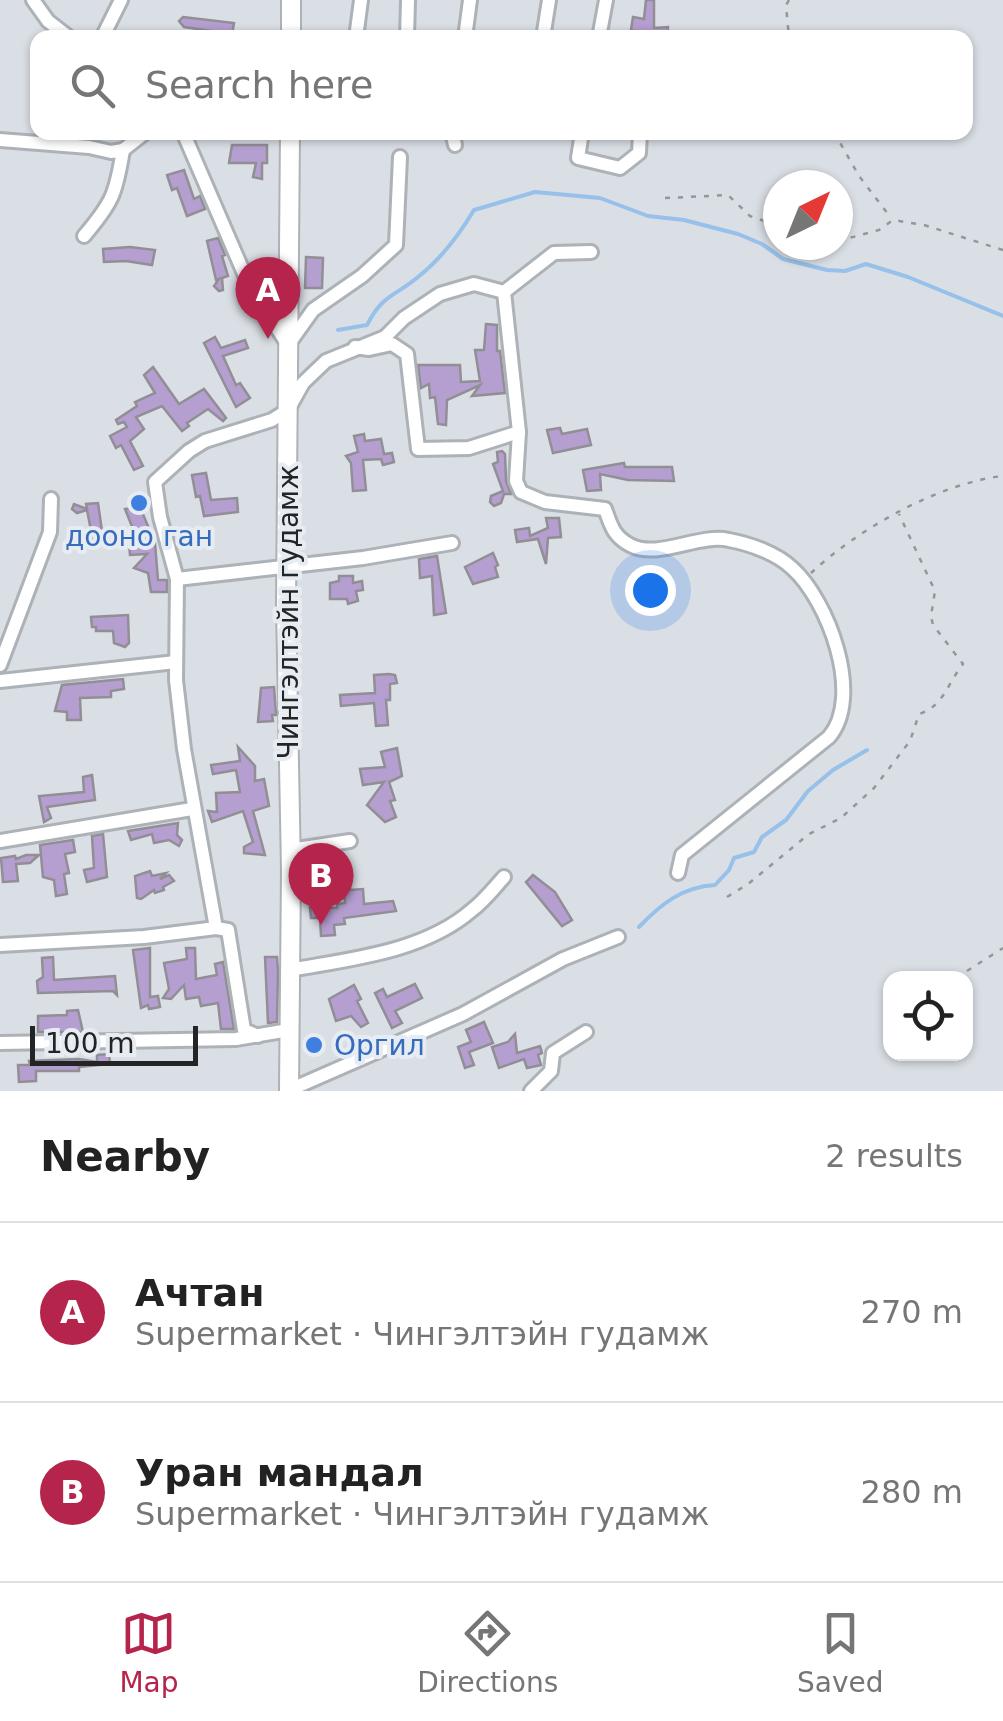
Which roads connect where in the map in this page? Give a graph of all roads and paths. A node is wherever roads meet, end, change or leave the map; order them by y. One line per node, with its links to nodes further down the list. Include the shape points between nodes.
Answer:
1 (33, 0): 10 (street)
2 (121, 0): 11 (street)
3 (291, 0): 12 (main road)
4 (361, 0): 13 (street)
5 (408, 0): 14 (street)
6 (470, 0): 15 (street)
7 (549, 0): 16 (street)
8 (606, 0): 17 (street)
9 (789, 0): 18 (path)
10 (60, 30)
11 (106, 30)
12 (291, 30)
13 (357, 30)
14 (407, 30)
15 (466, 30)
16 (544, 30)
17 (600, 30)
18 (788, 30)
19 (90, 140): 26 (street); 27 (street, via 111,152)
20 (136, 140): 27 (street)
21 (186, 140): 37 (street, via 249,285)
22 (290, 140): 37 (main road, Чингэлтэйн гудамж)
23 (581, 140): 24 (street, via 578,158 620,168 639,153)
24 (640, 140)
25 (839, 140): 30 (path)
26 (2, 144)
27 (124, 150): 32 (street, via 116,191)
28 (400, 157): 37 (street, via 396,245 313,310)
29 (666, 198): 31 (path, via 728,194)
30 (893, 220): 33 (path); 34 (path)
31 (763, 221)
32 (84, 236)
33 (853, 237)
34 (1003, 250)
35 (591, 252): 36 (street, via 554,253)
36 (504, 292): 38 (street, via 474,284 440,294 384,337); 40 (street)
37 (288, 345): 39 (main road, Чингэлтэйн гудамж)
38 (355, 347): 39 (street, via 326,361); 40 (street, via 392,344 407,354 418,449 469,448)
39 (288, 410): 45 (main road, Чингэлтэйн гудамж); 46 (street, via 188,451 156,482)
40 (518, 432): 47 (street, via 521,492 605,510 608,527 632,547 725,538 789,564)
41 (1003, 476): 43 (path, via 953,486)
42 (52, 500): 49 (street, via 50,532)
43 (899, 514): 47 (path, via 836,550); 57 (path, via 935,591 933,625 962,664 941,702 918,714 910,741 874,788)
44 (452, 543): 45 (street)
45 (288, 565): 46 (street); 54 (main road, Чингэлтэйн гудамж)
46 (176, 578): 48 (street)
47 (804, 580): 55 (street, via 832,634 844,685 840,724 682,855)
48 (176, 662): 50 (street); 51 (street)
49 (0, 665)
50 (0, 682)
51 (192, 808): 52 (street); 58 (street)
52 (0, 841)
53 (350, 841): 54 (street)
54 (290, 850): 62 (main road, Чингэлтэйн гудамж)
55 (678, 873)
56 (504, 877): 62 (street, via 471,912 433,935)
57 (726, 896)
58 (216, 928): 60 (street); 66 (street, via 228,930 244,1030)
59 (618, 937): 68 (street)
60 (0, 944)
61 (1003, 948): 63 (path)
62 (290, 970): 64 (main road, Чингэлтэйн гудамж)
63 (967, 971)
64 (290, 1030): 66 (street); 68 (main road, Чингэлтэйн гудамж)
65 (586, 1032): 69 (street, via 553,1053 551,1071)
66 (258, 1036): 67 (street)
67 (0, 1043)
68 (288, 1091)
69 (531, 1091)

